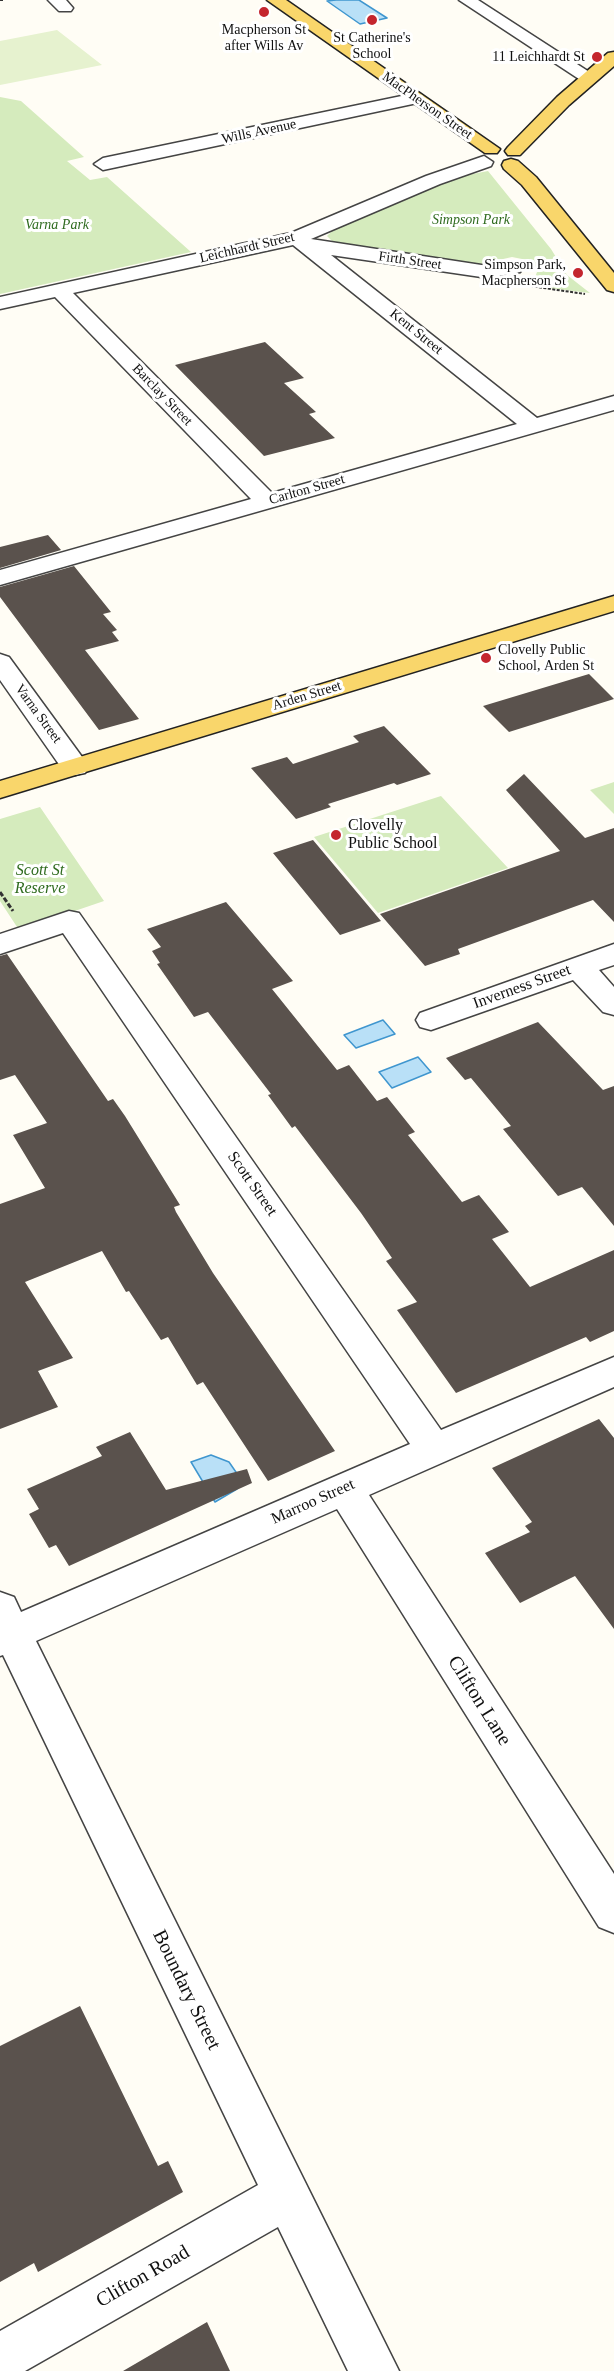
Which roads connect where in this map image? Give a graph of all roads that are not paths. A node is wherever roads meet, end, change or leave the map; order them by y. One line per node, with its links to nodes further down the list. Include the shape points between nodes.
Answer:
1 (275, 0): 5 (main road, MacPherson Street)
2 (469, 0): 4 (street)
3 (614, 57): 4 (main road)
4 (588, 77): 7 (main road)
5 (416, 98): 6 (main road, MacPherson Street); 8 (street, Wills Avenue)
6 (487, 156): 7 (main road); 9 (street, Leichhardt Street)
7 (513, 158): 11 (main road)
8 (103, 164)
9 (302, 242): 10 (street, Firth Street, via 488,272); 12 (street, Leichhardt Street); 15 (street, Kent Street)
10 (513, 268)
11 (614, 286)
12 (59, 290): 13 (street, Leichhardt Street); 16 (street, Barclay Street)
13 (0, 303)
14 (614, 403): 15 (street, Carlton Street)
15 (535, 427): 16 (street, Carlton Street)
16 (266, 501): 17 (street, Carlton Street)
17 (0, 578)
18 (611, 608): 20 (main road, Arden Street)
19 (0, 662): 20 (street, Varna Street)
20 (75, 767): 21 (main road, Arden Street)
21 (0, 790)
22 (0, 944): 28 (street, Scott Street, via 69,920)
23 (614, 954): 24 (street, Inverness Street)
24 (578, 967): 25 (street); 26 (street, Inverness Street)
25 (614, 1005)
26 (431, 1020)
27 (614, 1371): 28 (street, Marroo Street)
28 (434, 1449): 29 (street, Marroo Street)
29 (345, 1489): 30 (street, Marroo Street); 31 (street, Clifton Lane)
30 (4, 1627): 32 (street, Boundary Street)
31 (614, 1912)
32 (286, 2196): 33 (street, Clifton Road); 34 (street, Boundary Street)
33 (0, 2358)
34 (374, 2371)

